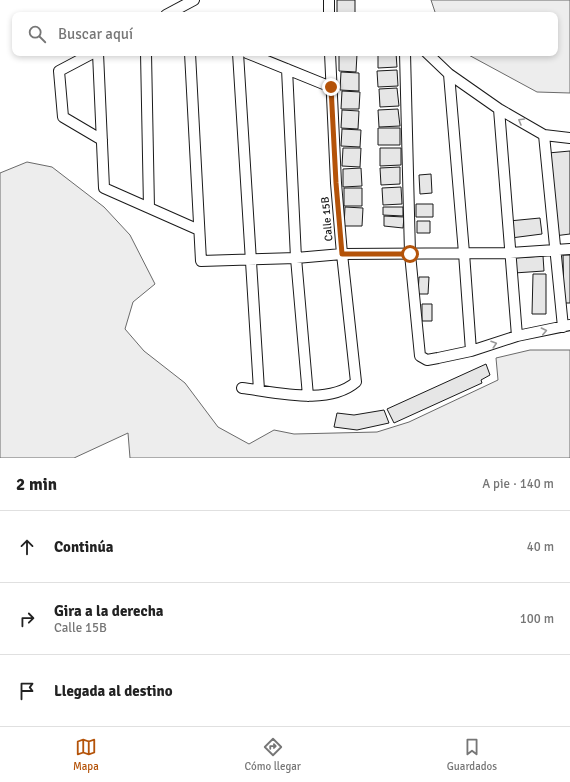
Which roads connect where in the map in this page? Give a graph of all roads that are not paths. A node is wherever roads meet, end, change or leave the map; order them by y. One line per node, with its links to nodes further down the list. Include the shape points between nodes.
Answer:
1 (194, 0): 3 (street)
2 (329, 0): 4 (street)
3 (184, 11)
4 (329, 12)
5 (87, 56): 20 (street, via 59,70 63,117)
6 (98, 56): 20 (street)
7 (146, 56): 21 (street)
8 (190, 56): 22 (street)
9 (238, 56): 30 (street)
10 (254, 56): 14 (street)
11 (330, 56): 16 (street, Calle 15B)
12 (405, 56): 28 (street)
13 (430, 56): 15 (street)
14 (287, 69): 16 (street); 29 (street)
15 (449, 74): 17 (street); 25 (street)
16 (331, 87): 27 (street, Calle 15B)
17 (499, 109): 18 (street, one-way to 17); 26 (street)
18 (544, 135): 19 (street); 24 (street)
19 (570, 138)
20 (102, 140): 21 (street, via 104,188)
21 (149, 208): 22 (street)
22 (199, 230): 30 (street, via 201,261)
23 (570, 249): 24 (street)
24 (556, 250): 26 (street); 31 (street)
25 (464, 253): 26 (street); 28 (street); 33 (street)
26 (510, 253): 32 (street)
27 (342, 254): 28 (street); 29 (street); 36 (street, Calle 15B, via 356,382 340,392)
28 (410, 254): 33 (street, via 420,356 427,360)
29 (296, 258): 30 (street); 36 (street)
30 (251, 260): 35 (street)
31 (567, 326): 32 (street, one-way to 31)
32 (517, 336): 33 (street, one-way to 32)
33 (471, 351)
34 (242, 388): 35 (street)
35 (259, 390): 36 (street)
36 (308, 396)

